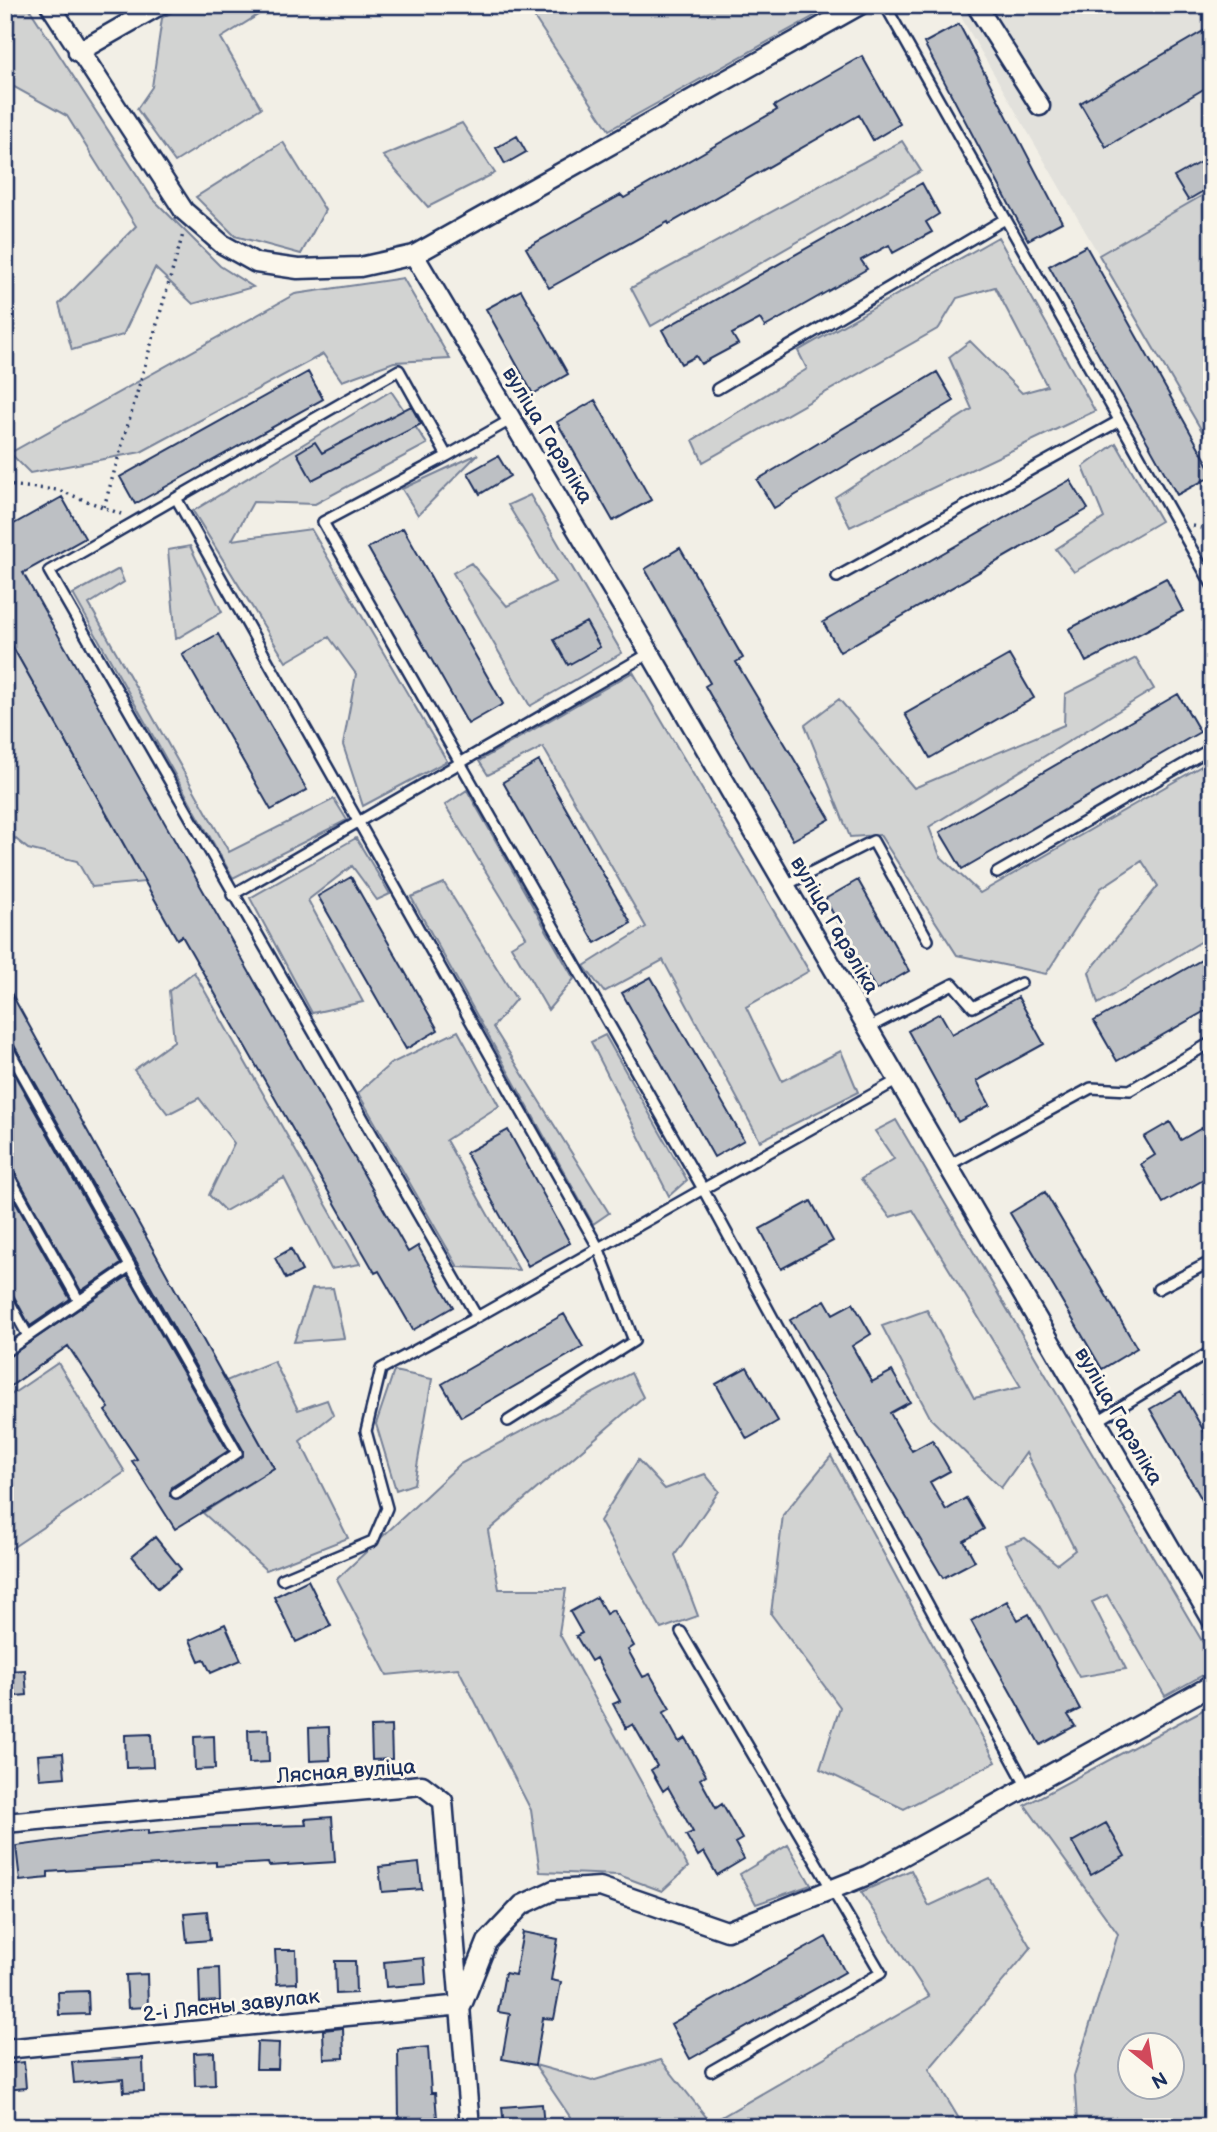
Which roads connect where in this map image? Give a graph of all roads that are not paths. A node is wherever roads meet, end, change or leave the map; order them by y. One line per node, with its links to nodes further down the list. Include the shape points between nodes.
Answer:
1 (50, 5): 6 (street)
2 (160, 5): 6 (street)
3 (860, 5): 9 (street)
4 (885, 5): 8 (lane)
5 (976, 5): 7 (street)
6 (78, 52): 9 (street, via 184,211 222,244 256,263 298,269 360,267)
7 (1040, 106)
8 (1005, 219): 10 (lane); 12 (lane)
9 (414, 255): 11 (street, вуліца Гарэліка)
10 (717, 389)
11 (512, 419): 13 (lane); 17 (street, вуліца Гарэліка)
12 (1119, 421): 15 (lane); 16 (lane)
13 (447, 456): 14 (lane, via 398,370); 19 (lane, via 323,522)
14 (176, 498): 20 (lane); 23 (lane, via 49,571)
15 (837, 577)
16 (1212, 585)
17 (650, 653): 19 (lane); 22 (street, вуліца Гарэліка)
18 (1212, 748): 21 (lane)
19 (460, 764): 20 (lane); 32 (lane)
20 (361, 822): 23 (lane); 33 (lane)
21 (997, 873)
22 (786, 885): 24 (lane, via 873,841); 26 (street, вуліца Гарэліка)
23 (232, 895): 39 (lane)
24 (928, 940)
25 (1021, 983): 26 (lane, via 973,1007 953,984)
26 (868, 1028): 29 (street, вуліца Гарэліка)
27 (1212, 1042): 30 (lane, via 1130,1090 1091,1088)
28 (5, 1043): 35 (lane)
29 (898, 1080): 30 (street, вуліца Гарэліка); 32 (lane)
30 (947, 1166): 44 (street, вуліца Гарэліка)
31 (5, 1169): 38 (lane)
32 (703, 1189): 33 (lane); 50 (lane)
33 (598, 1247): 39 (lane); 43 (lane, via 634,1340)
34 (1212, 1261): 36 (lane)
35 (130, 1266): 38 (lane); 45 (lane, via 237,1452)
36 (1158, 1289)
37 (5, 1294): 40 (lane)
38 (79, 1301): 40 (lane)
39 (477, 1317): 46 (lane, via 381,1369 366,1431 387,1507 373,1541)
40 (28, 1336): 42 (lane)
41 (1212, 1351): 44 (lane)
42 (5, 1352)
43 (508, 1421)
44 (1096, 1422): 47 (street, вуліца Гарэліка)
45 (176, 1493)
46 (282, 1579)
47 (1212, 1620)
48 (681, 1632): 52 (lane)
49 (1212, 1685): 50 (street)
50 (1027, 1787): 52 (street, via 868,1875)
51 (5, 1823): 53 (street, Лясная вуліца, via 422,1785 443,1801)
52 (830, 1890): 53 (street, via 727,1931 600,1886 554,1890 522,1905 487,1942); 55 (lane, via 881,1973)
53 (462, 2005): 54 (street, 2-і Лясны завулак); 56 (street, Лясная вуліца)
54 (5, 2049)
55 (711, 2071)
56 (470, 2127)

